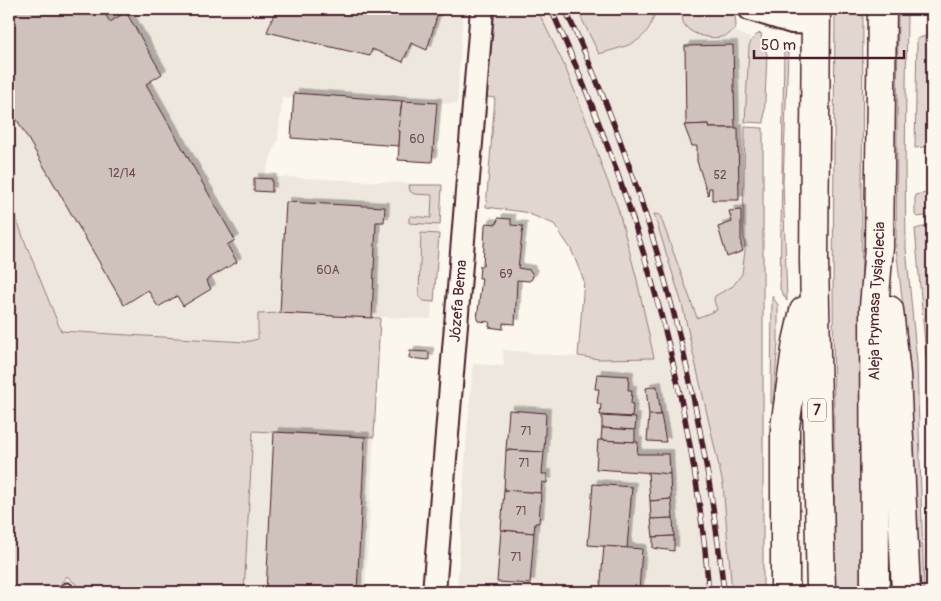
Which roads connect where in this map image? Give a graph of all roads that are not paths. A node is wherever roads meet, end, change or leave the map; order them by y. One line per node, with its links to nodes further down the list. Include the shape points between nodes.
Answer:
1 (482, 9): 7 (street, Józefa Bema)
2 (882, 9): 5 (main road, Aleja Prymasa Tysiąclecia)
3 (752, 10): 4 (street, via 792,22)
4 (816, 16): 6 (main road, 7)
5 (879, 247): 10 (main road, Aleja Prymasa Tysiąclecia, via 874,307); 11 (main road, via 896,375)
6 (814, 260): 8 (main road, via 797,342 785,427); 9 (main road, 7)
7 (434, 592)
8 (785, 592)
9 (821, 592)
10 (874, 592)
11 (906, 592)

